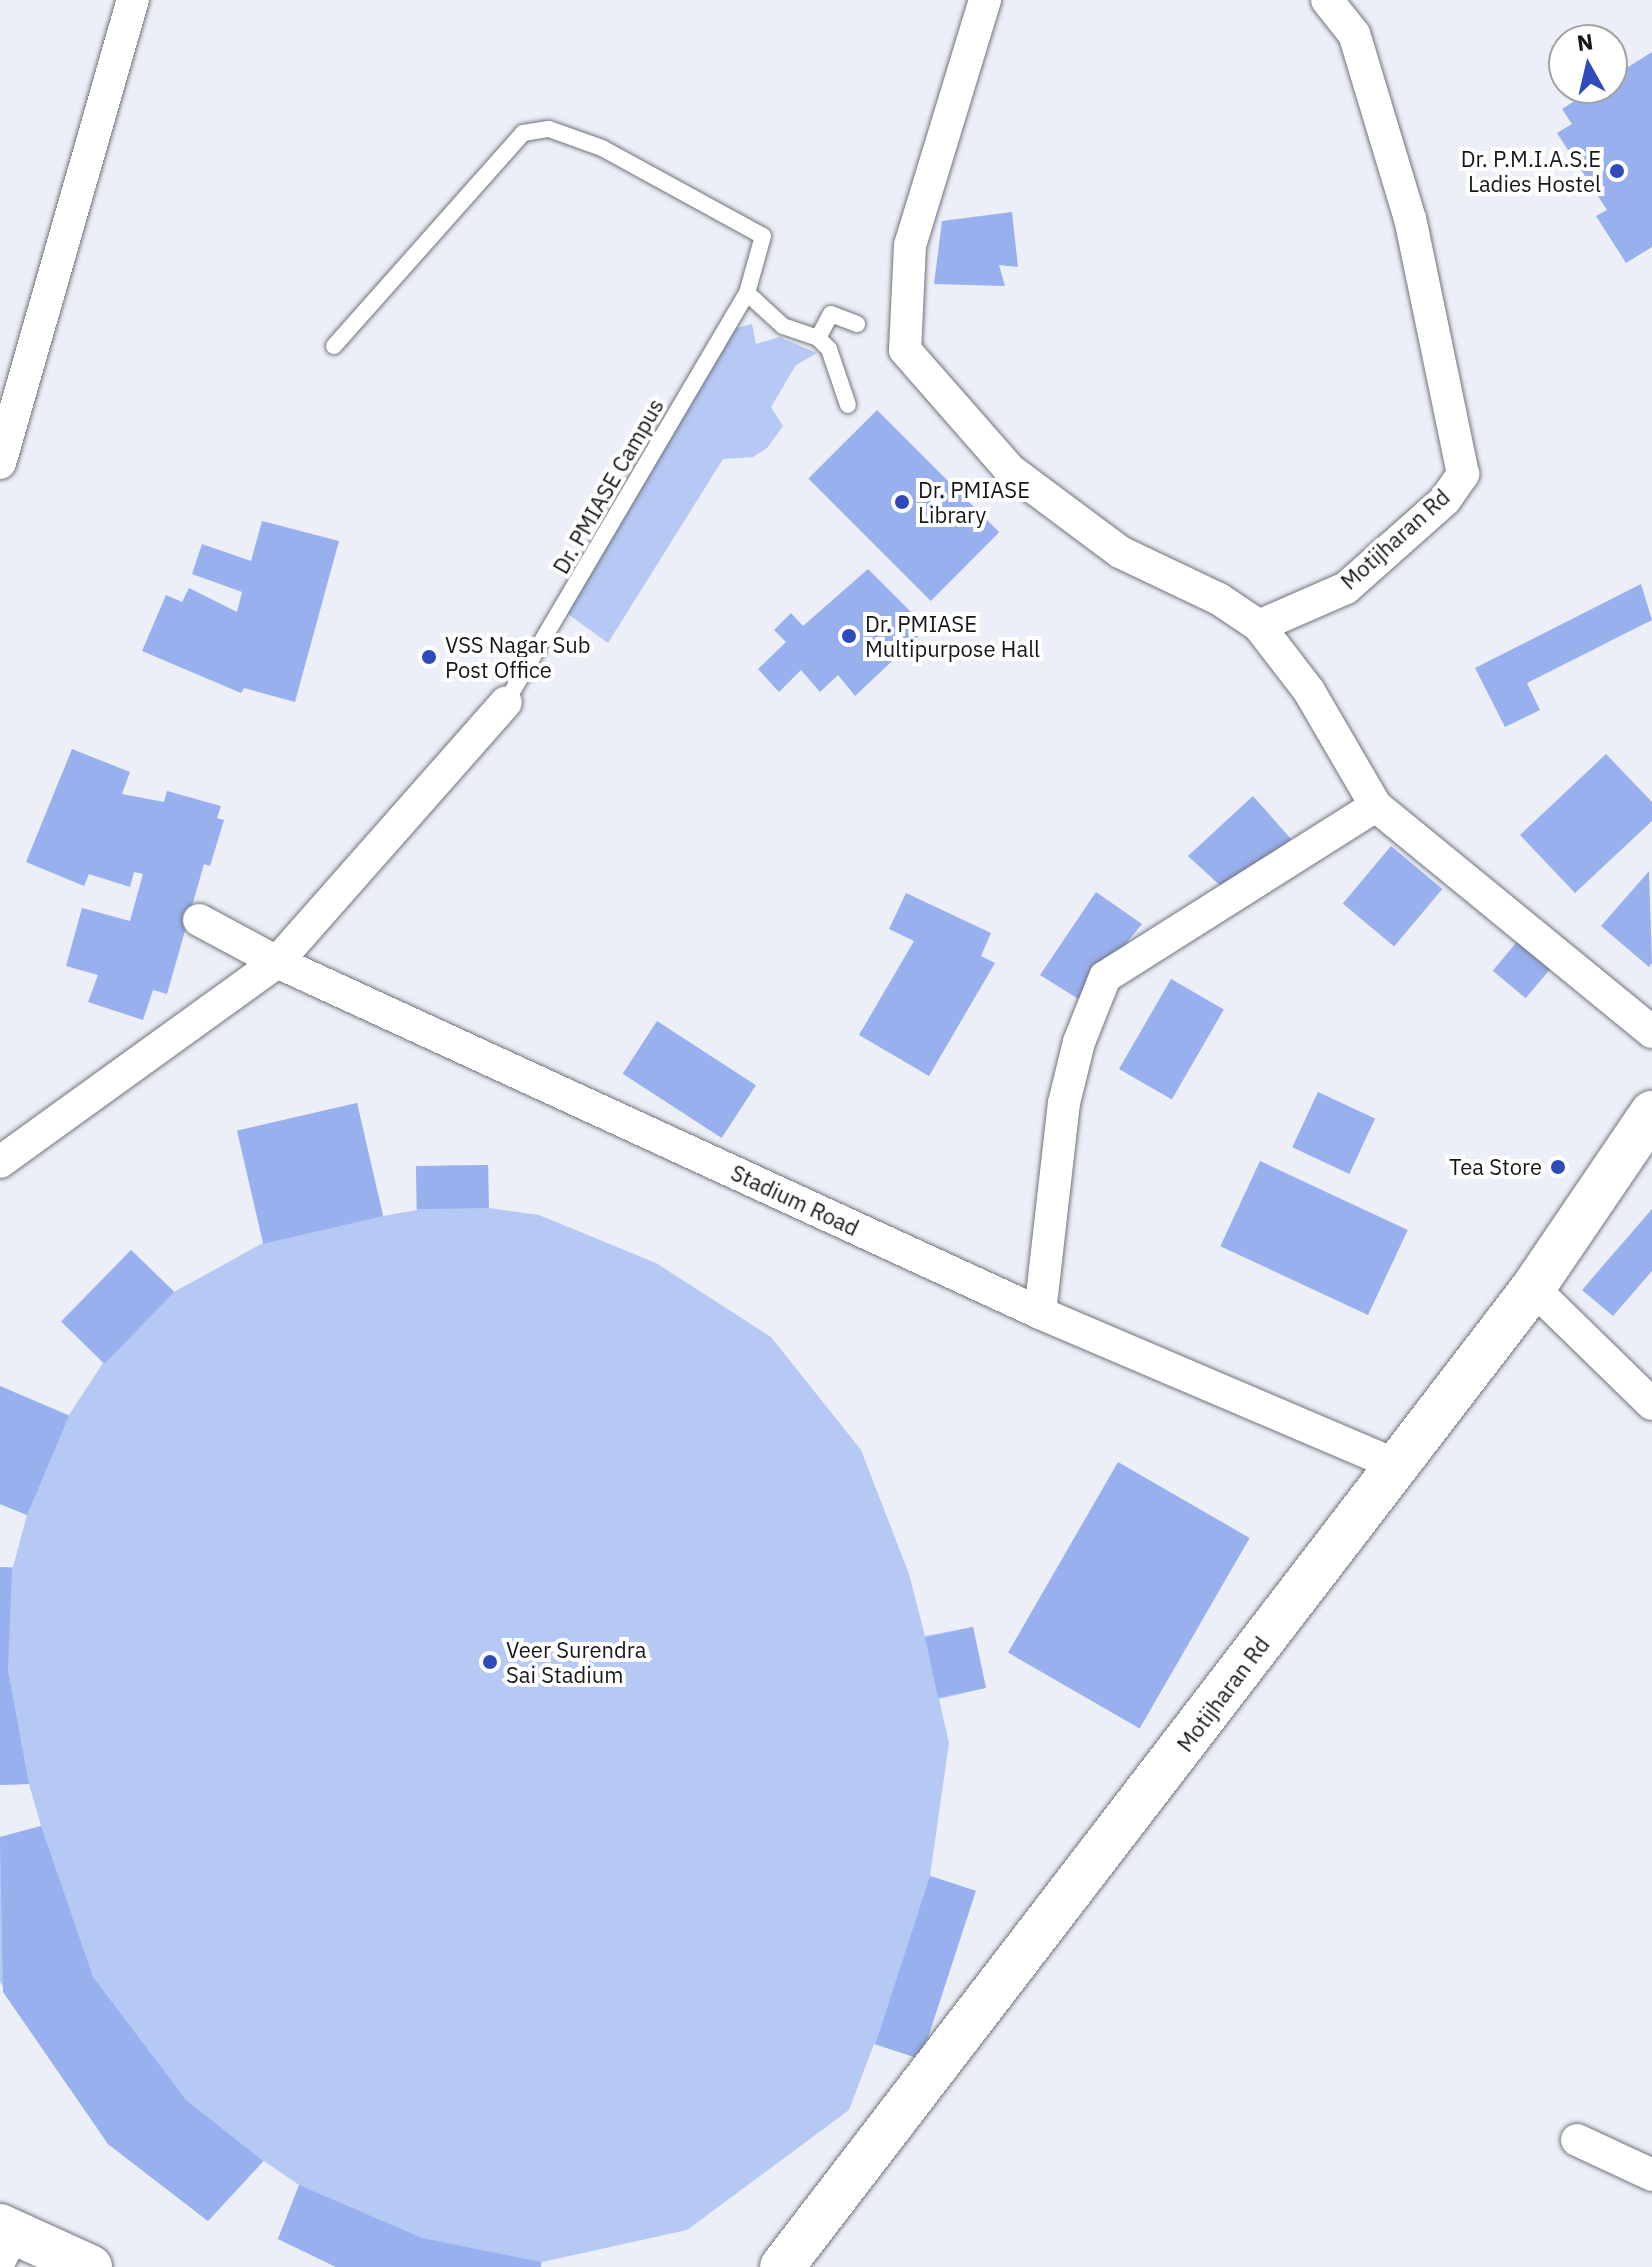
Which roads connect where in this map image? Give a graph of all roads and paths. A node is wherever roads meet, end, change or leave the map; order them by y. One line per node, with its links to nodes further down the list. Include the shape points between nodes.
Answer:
1 (133, 0): 9 (street)
2 (985, 0): 10 (street, via 910,245 905,350 1010,470 1120,552 1219,599)
3 (1327, 0): 10 (street, Motijharan Rd, via 1354,34 1410,219 1463,474 1445,500 1346,588)
4 (747, 293): 6 (lane, via 783,326); 7 (lane, Dr. PMIASE Campus, via 763,236 602,148 549,129 523,133); 11 (lane, Dr. PMIASE Campus)
5 (857, 324): 6 (lane, via 831,314)
6 (818, 338): 8 (lane, via 829,349)
7 (334, 346)
8 (848, 405)
9 (0, 463)
10 (1259, 626): 12 (street, via 1309,691)
11 (506, 702): 14 (street)
12 (1376, 806): 15 (street); 19 (street, via 1105,977 1079,1042 1064,1103)
13 (199, 920): 14 (street, Stadium Road)
14 (277, 962): 17 (street); 19 (street, Stadium Road)
15 (1652, 1032)
16 (1652, 1113): 18 (main road, Motijharan Rd)
17 (0, 1162)
18 (1533, 1288): 20 (street); 21 (main road, Motijharan Rd)
19 (1040, 1313): 21 (street, Stadium Road)
20 (1652, 1404)
21 (1398, 1466): 25 (main road, Motijharan Rd)
22 (1577, 2140): 23 (street)
23 (1652, 2175)
24 (5, 2239): 26 (main road)
25 (792, 2264)
26 (90, 2267)

